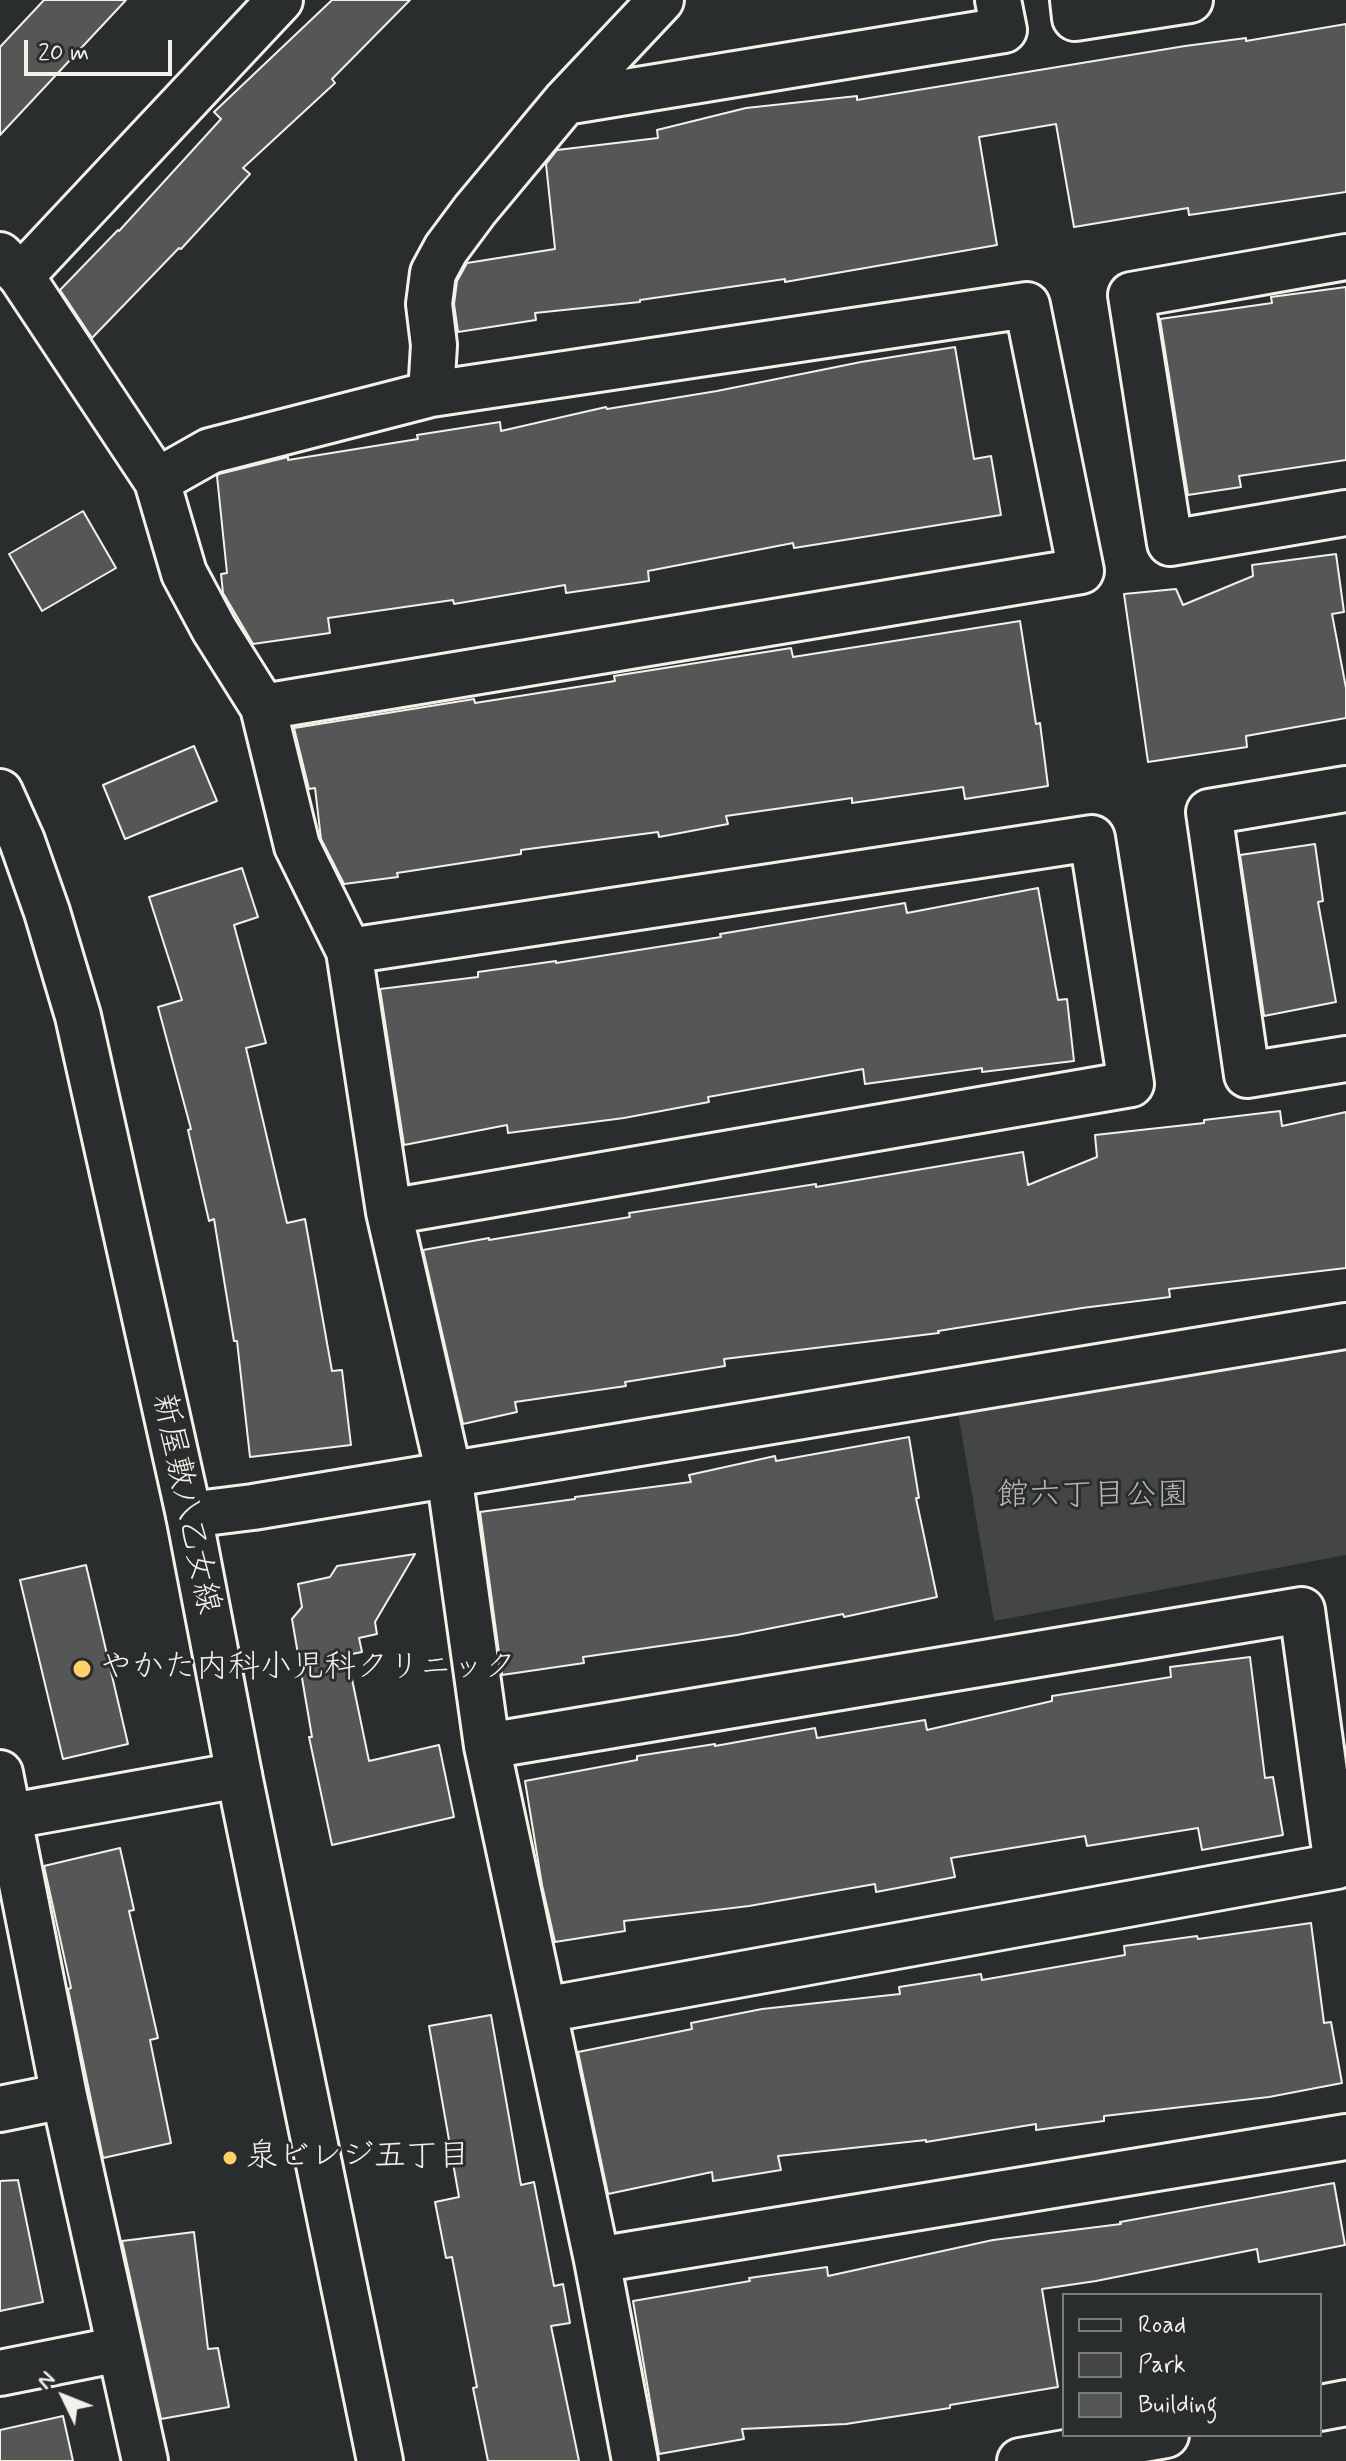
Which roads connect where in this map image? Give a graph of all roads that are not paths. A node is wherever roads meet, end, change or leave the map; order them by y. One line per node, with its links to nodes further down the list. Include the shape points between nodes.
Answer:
1 (280, 0): 8 (street)
2 (661, 0): 6 (street)
3 (998, 0): 6 (street, via 1004,30)
4 (1073, 0): 5 (street, via 1075,18)
5 (1190, 0)
6 (565, 102): 9 (street, via 475,210 433,273)
7 (1346, 257): 11 (street, via 1131,295 1170,543)
8 (10, 266): 10 (street)
9 (431, 394): 10 (street, via 210,451); 12 (street, via 1027,305 1081,571)
10 (157, 481): 12 (street, via 184,573)
11 (1346, 513)
12 (263, 707): 15 (street, via 297,846)
13 (1346, 789): 16 (street, via 1209,812 1247,1075)
14 (0, 792): 20 (street, 新屋敷八乙女線, via 47,912 78,1016)
15 (349, 951): 17 (street); 17 (street, via 1092,838 1131,1084)
16 (1346, 1059)
17 (389, 1212): 19 (street)
18 (1346, 1326): 19 (street)
19 (449, 1474): 20 (street); 21 (street)
20 (189, 1515): 23 (street, 新屋敷八乙女線)
21 (487, 1746): 25 (street); 25 (street, via 1302,1610 1337,1866)
22 (0, 1773): 24 (street)
23 (239, 1775): 24 (street); 36 (street, 新屋敷八乙女線)
24 (4, 1817): 26 (street)
25 (544, 2010): 29 (street)
26 (64, 2096): 27 (street); 30 (street)
27 (0, 2109)
28 (1346, 2137): 29 (street)
29 (597, 2260): 37 (street)
30 (120, 2349): 31 (street); 35 (street)
31 (0, 2373)
32 (1346, 2403): 33 (street)
33 (1322, 2408)
34 (1155, 2437): 38 (street)
35 (145, 2461)
36 (380, 2461)
37 (635, 2461)
38 (1020, 2461)

